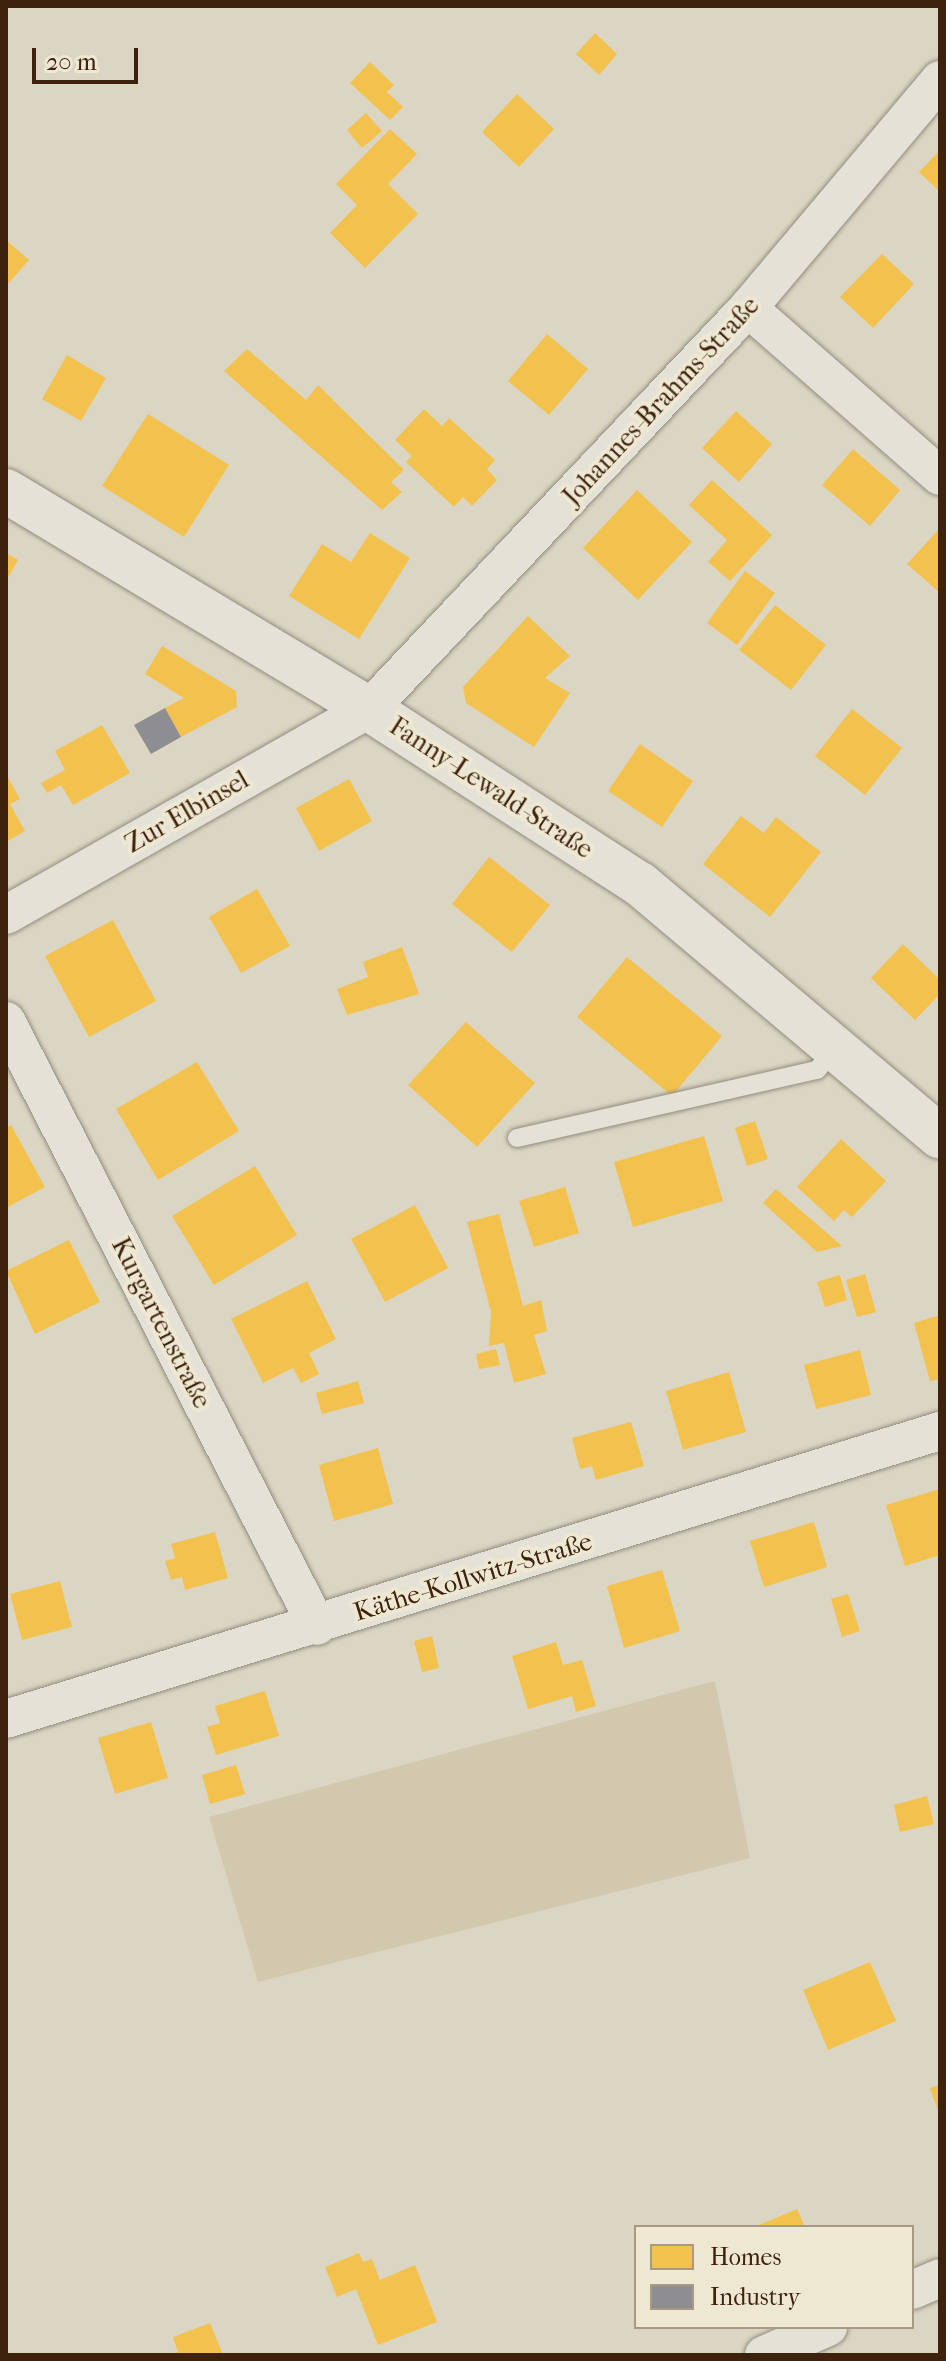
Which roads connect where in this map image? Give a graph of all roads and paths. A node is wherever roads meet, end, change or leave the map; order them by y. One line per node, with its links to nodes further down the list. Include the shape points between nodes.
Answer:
1 (940, 80): 2 (street, Johannes-Brahms-Straße)
2 (748, 308): 3 (street); 5 (street, Johannes-Brahms-Straße)
3 (940, 476)
4 (6, 491): 5 (street, Fanny-Lewald-Straße)
5 (369, 709): 6 (street, Zur Elbinsel); 8 (street, Fanny-Lewald-Straße, via 640,884)
6 (6, 915)
7 (6, 1021): 12 (street, Kurgartenstraße)
8 (836, 1048): 9 (street, Fanny-Lewald-Straße); 10 (lane, via 817,1070)
9 (940, 1137)
10 (517, 1138)
11 (940, 1431): 12 (street, Käthe-Kollwitz-Straße)
12 (317, 1626): 13 (street, Käthe-Kollwitz-Straße)
13 (6, 1719)
14 (940, 2278): 15 (street)
15 (914, 2289)
16 (823, 2329): 17 (street)
17 (764, 2355)

